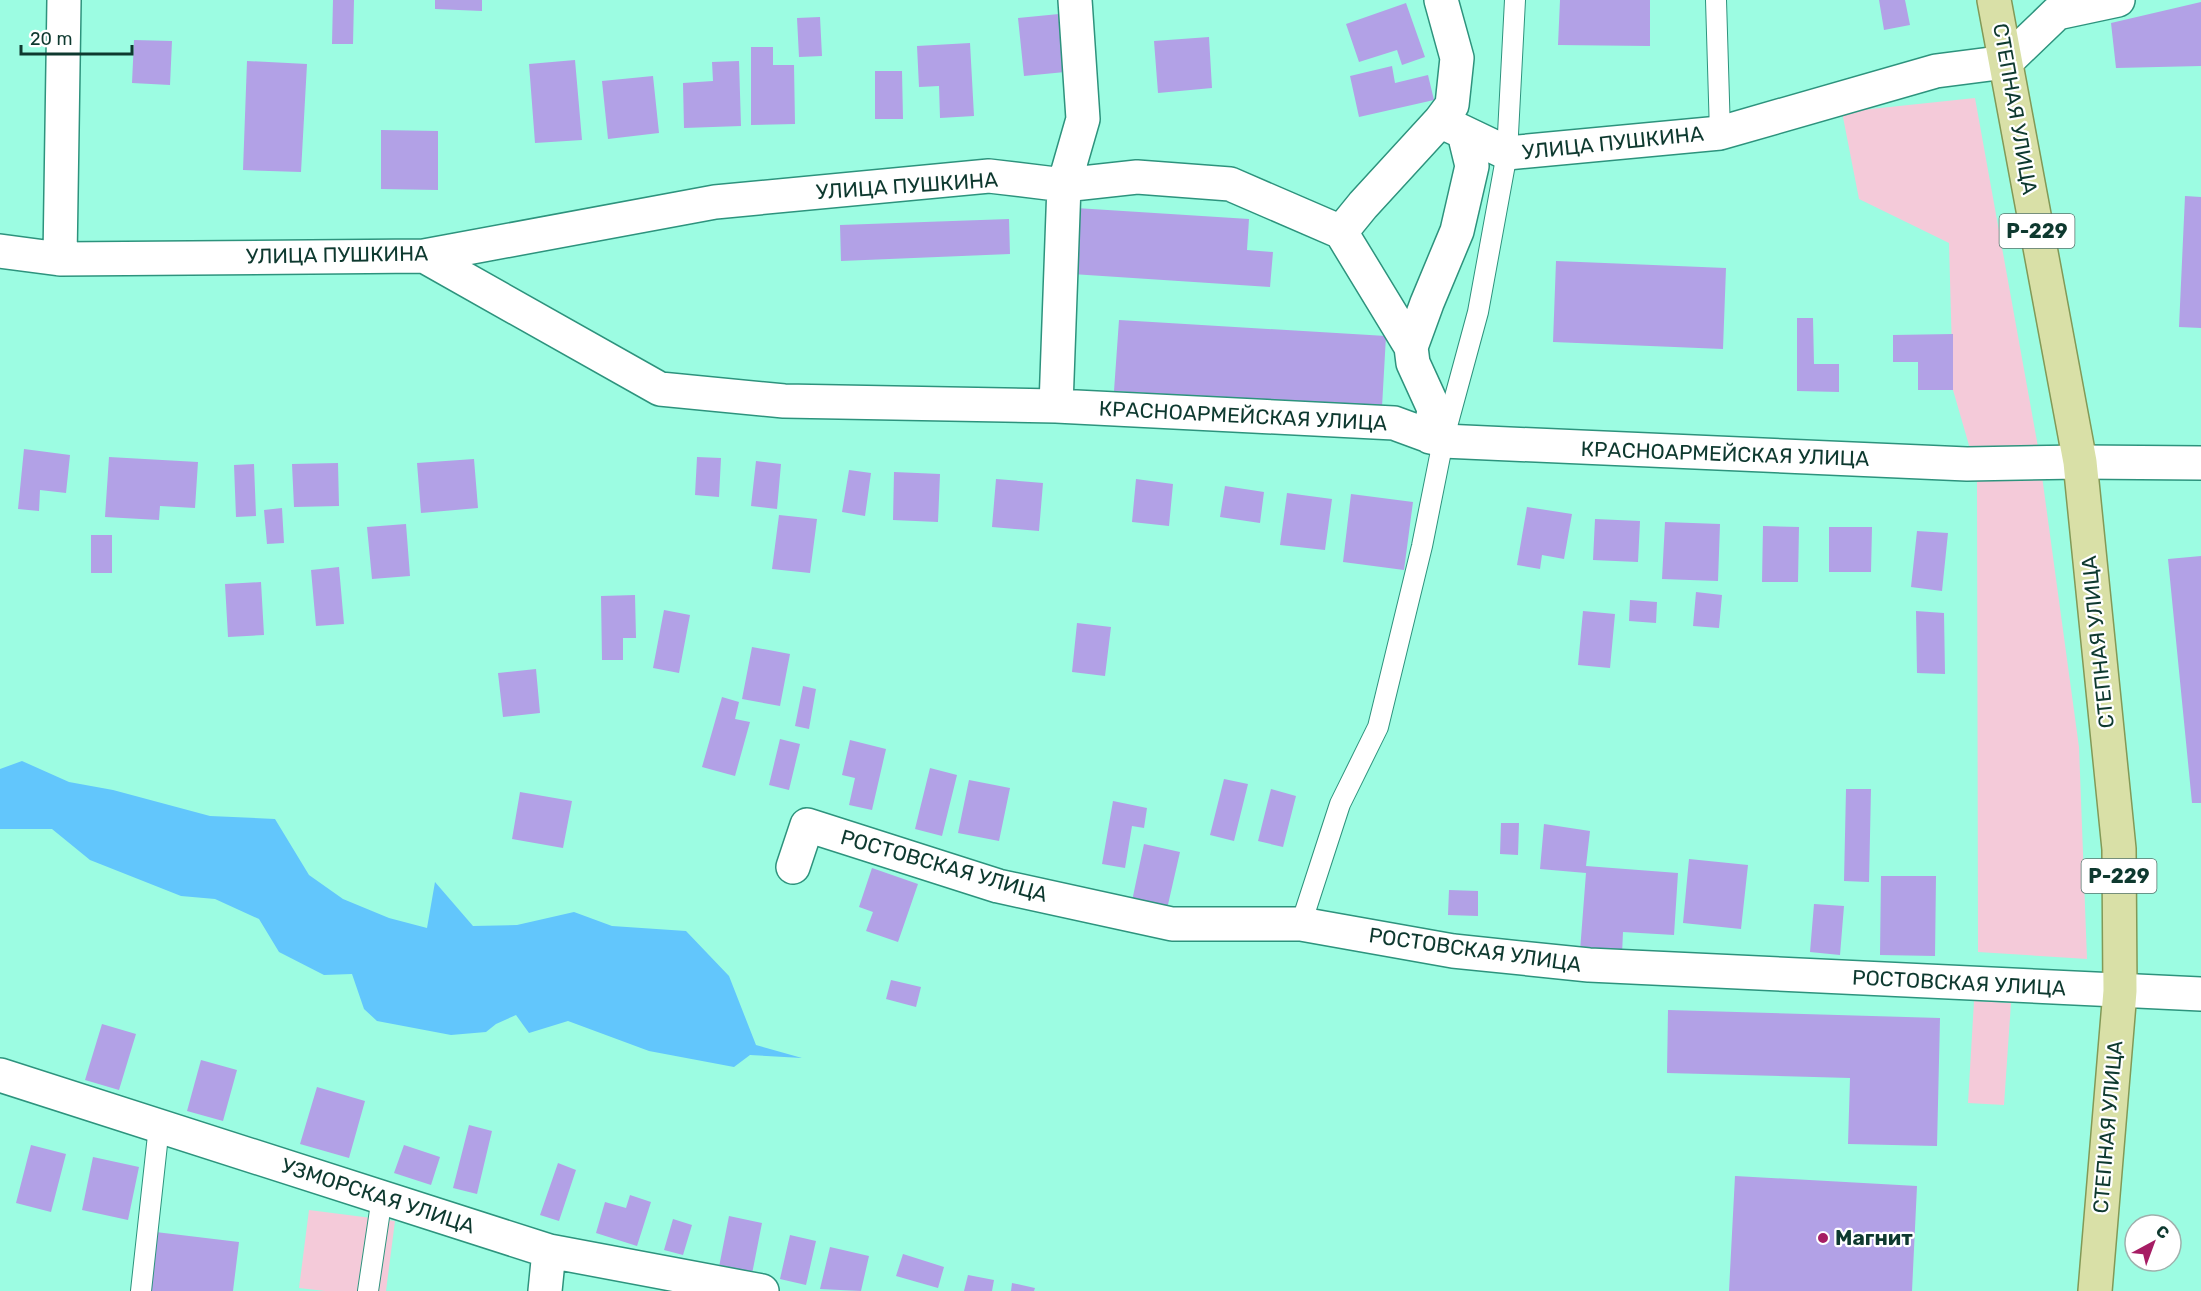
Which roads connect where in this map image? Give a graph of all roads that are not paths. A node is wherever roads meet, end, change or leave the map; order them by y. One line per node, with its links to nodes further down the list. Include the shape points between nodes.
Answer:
1 (64, 0): 16 (street)
2 (1075, 0): 12 (street, via 1083,119)
3 (1441, 0): 9 (street, via 1457,58)
4 (1515, 0): 11 (lane)
5 (1716, 0): 10 (lane)
6 (1995, 0): 8 (main road, СТЕПНАЯ УЛИЦА / Р-229)
7 (2118, 0): 8 (street, via 2057,13)
8 (2006, 62): 10 (street, УЛИЦА ПУШКИНА, via 1936,71); 20 (main road, СТЕПНАЯ УЛИЦА / Р-229)
9 (1452, 127): 11 (street, УЛИЦА ПУШКИНА); 13 (street); 17 (street, via 1472,166 1457,231)
10 (1720, 133): 11 (street, УЛИЦА ПУШКИНА)
11 (1507, 153): 19 (lane, via 1478,312)
12 (1064, 185): 13 (street, УЛИЦА ПУШКИНА, via 1137,177 1230,184); 15 (street, УЛИЦА ПУШКИНА, via 989,176 716,202); 18 (street)
13 (1341, 232): 17 (street)
14 (0, 251): 16 (street, УЛИЦА ПУШКИНА)
15 (424, 256): 16 (street, УЛИЦА ПУШКИНА); 18 (street, КРАСНОАРМЕЙСКАЯ УЛИЦА, via 660,389 784,400)
16 (60, 259)
17 (1411, 347): 19 (street, via 1413,363 1434,410)
18 (1056, 406): 19 (street, КРАСНОАРМЕЙСКАЯ УЛИЦА, via 1394,423)
19 (1436, 439): 20 (street, КРАСНОАРМЕЙСКАЯ УЛИЦА, via 1967,464); 23 (lane, via 1422,546 1378,728 1340,804)
20 (2080, 462): 21 (street, КРАСНОАРМЕЙСКАЯ УЛИЦА); 24 (main road, СТЕПНАЯ УЛИЦА / Р-229, via 2119,849)
21 (2201, 463)
22 (793, 867): 23 (street, РОСТОВСКАЯ УЛИЦА, via 807,825 998,886 1172,924)
23 (1301, 924): 24 (street, РОСТОВСКАЯ УЛИЦА, via 1453,951 1589,965)
24 (2120, 991): 25 (street, РОСТОВСКАЯ УЛИЦА); 34 (main road, СТЕПНАЯ УЛИЦА / Р-229)
25 (2201, 994)
26 (0, 1075): 27 (street, УЗМОРСКАЯ УЛИЦА)
27 (159, 1126): 28 (street, УЗМОРСКАЯ УЛИЦА); 30 (lane)
28 (382, 1197): 29 (street, УЗМОРСКАЯ УЛИЦА); 31 (lane)
29 (549, 1251): 32 (street); 33 (street, УЗМОРСКАЯ УЛИЦА)
30 (141, 1291)
31 (368, 1291)
32 (545, 1291)
33 (762, 1291)
34 (2095, 1291)

